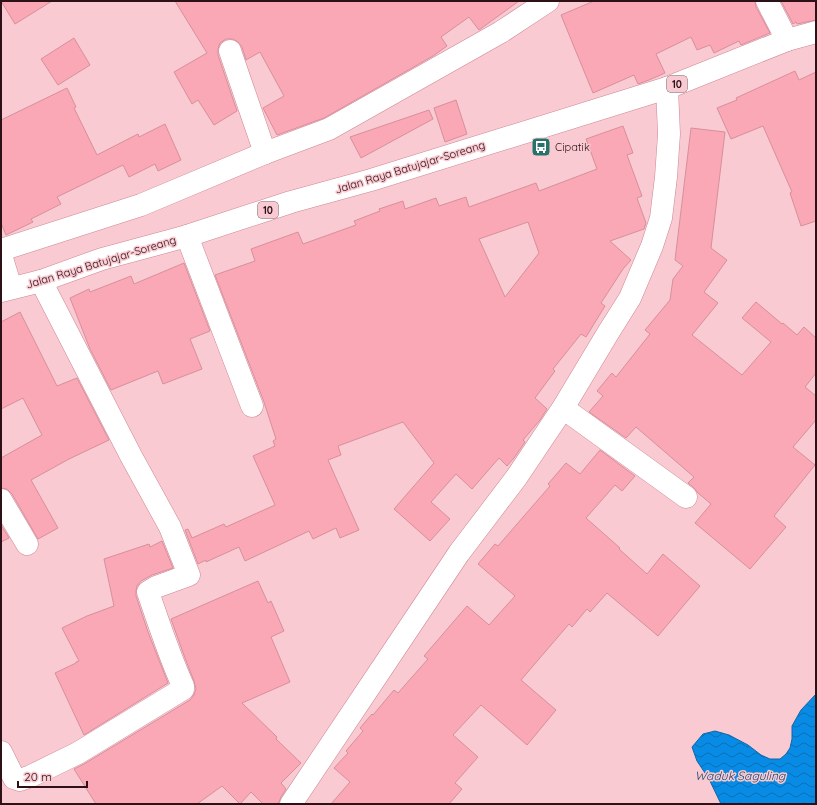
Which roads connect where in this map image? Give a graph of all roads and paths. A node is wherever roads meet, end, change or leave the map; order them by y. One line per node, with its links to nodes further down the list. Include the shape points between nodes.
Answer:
1 (548, 1): 7 (main road, via 501,32 329,129)
2 (767, 1): 4 (main road)
3 (816, 32): 4 (main road, Jalan Raya Batujajar-Soreang / 10)
4 (787, 40): 6 (main road, Jalan Raya Batujajar-Soreang / 10)
5 (230, 51): 7 (main road)
6 (667, 88): 8 (main road, Jalan Raya Batujajar-Soreang / 10); 14 (main road, via 669,134 666,177 661,218 652,246 630,298)
7 (266, 153): 9 (main road, via 141,205)
8 (187, 236): 11 (main road, Jalan Raya Batujajar-Soreang / 10, via 102,259); 13 (main road)
9 (1, 250)
10 (1, 255): 12 (main road)
11 (41, 281): 12 (main road, Jalan Raya Batujajar-Soreang / 10); 18 (main road, via 170,527 189,575 148,592 183,689 78,753 20,780 14,778)
12 (6, 286)
13 (252, 406)
14 (563, 408): 15 (main road); 19 (main road, via 516,478 459,553)
15 (686, 497)
16 (1, 500): 17 (main road)
17 (27, 544)
18 (1, 752)
19 (291, 804)

